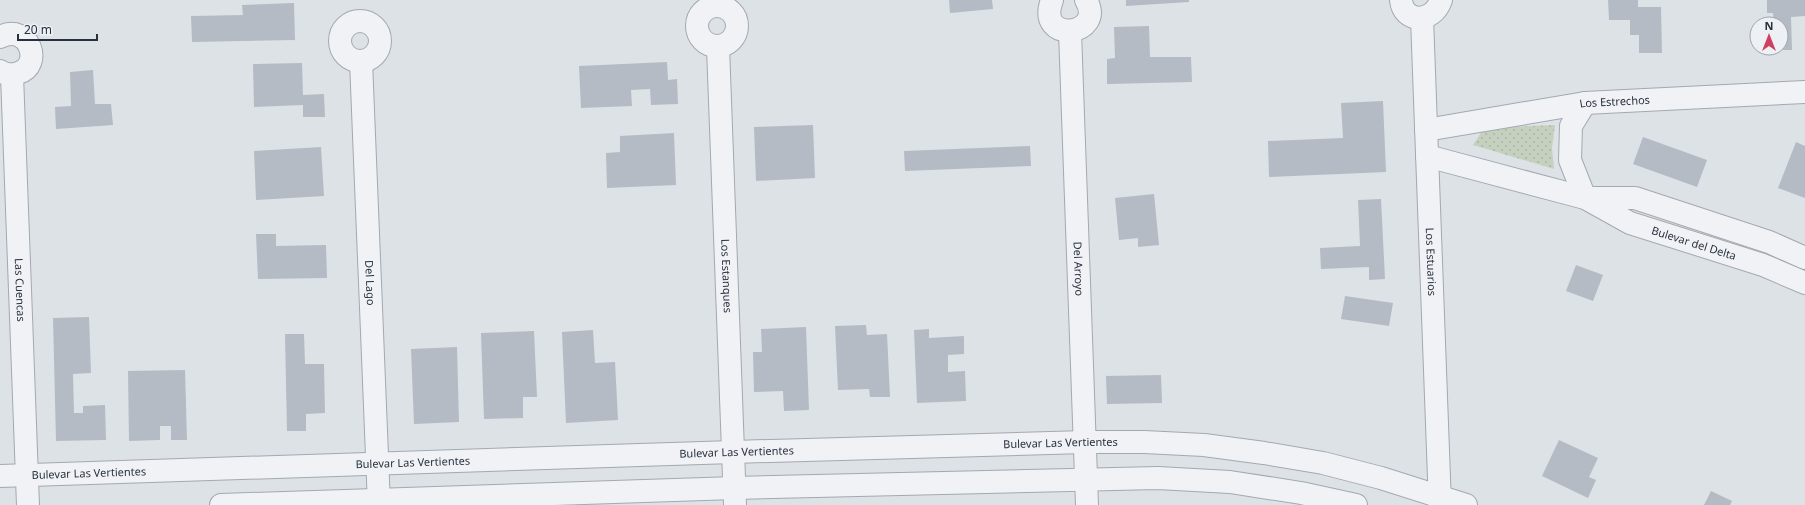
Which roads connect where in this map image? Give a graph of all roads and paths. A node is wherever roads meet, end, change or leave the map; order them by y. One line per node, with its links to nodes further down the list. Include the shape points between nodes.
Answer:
1 (1052, 0): 6 (street, via 1049,17 1054,25)
2 (1086, 0): 6 (street, via 1090,14 1086,23 1080,29)
3 (1400, 0): 5 (street, via 1405,11)
4 (1441, 0): 5 (street, via 1438,9)
5 (1422, 18): 13 (street, Los Estuarios)
6 (1070, 32): 18 (street, Del Arroyo)
7 (0, 37): 10 (street, Las Cuencas, via 10,33 19,35 27,40 31,48 32,57 22,72)
8 (718, 47): 19 (street, Los Estanques)
9 (361, 61): 20 (street, Del Lago)
10 (6, 73): 21 (street, Las Cuencas)
11 (1805, 92): 12 (street, Los Estrechos)
12 (1585, 103): 13 (street, Los Estrechos); 15 (street, via 1571,126 1570,160)
13 (1426, 130): 14 (street, Los Estuarios)
14 (1427, 156): 15 (street, Bulevar del Delta); 25 (street, Los Estuarios)
15 (1585, 198): 16 (street, Bulevar del Delta, via 1635,198 1769,242); 17 (street, Bulevar del Delta, via 1630,223 1764,265)
16 (1805, 258)
17 (1805, 283)
18 (1085, 442): 19 (street, Bulevar Las Vertientes); 23 (street, Del Arroyo); 25 (street, Bulevar Las Vertientes, via 1196,445 1264,453 1323,463 1381,478)
19 (733, 452): 20 (street, Bulevar Las Vertientes); 24 (street, Los Estanques)
20 (377, 463): 21 (street, Bulevar Las Vertientes); 26 (street, Del Lago)
21 (27, 474): 22 (street, Bulevar Las Vertientes); 27 (street, Las Cuencas)
22 (0, 476)
23 (1086, 478): 24 (street); 29 (street, Del Arroyo); 30 (street, via 1230,482)
24 (735, 497): 26 (street)
25 (1440, 500): 31 (street, Bulevar Las Vertientes)
26 (379, 502): 28 (street)
27 (28, 505)
28 (221, 505)
29 (1087, 505)
30 (1356, 505)
31 (1466, 505)

